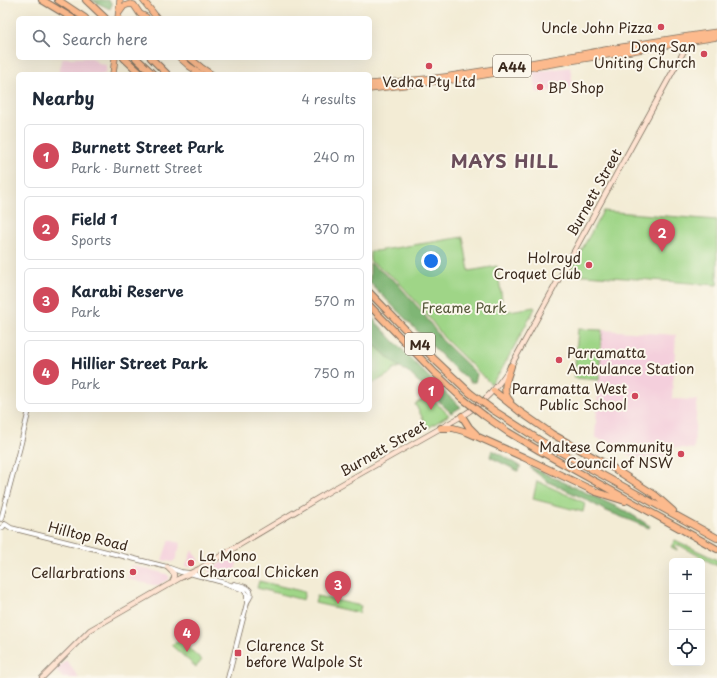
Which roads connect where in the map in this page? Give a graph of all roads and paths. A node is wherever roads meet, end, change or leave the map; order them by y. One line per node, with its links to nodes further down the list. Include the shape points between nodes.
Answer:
1 (42, 0): 8 (highway)
2 (58, 0): 9 (highway)
3 (86, 0): 10 (highway)
4 (120, 0): 7 (highway)
5 (132, 0): 12 (highway)
6 (143, 0): 13 (highway)
7 (118, 15): 11 (highway, via 121,8 132,4)
8 (69, 16)
9 (83, 16)
10 (103, 16)
11 (143, 16)
12 (144, 16)
13 (155, 16)
14 (717, 32): 15 (highway, A44)
15 (692, 36): 17 (main road, Burnett Street); 30 (highway, A44, via 456,76)
16 (717, 37): 17 (highway, A44)
17 (689, 41): 31 (highway, A44, via 459,79); 34 (main road, Burnett Street)
18 (115, 60): 24 (highway)
19 (126, 60): 25 (highway)
20 (138, 60): 26 (highway)
21 (153, 60): 27 (highway)
22 (182, 60): 28 (highway)
23 (192, 60): 29 (highway)
24 (114, 72)
25 (139, 72)
26 (151, 72)
27 (165, 72)
28 (198, 72)
29 (208, 72)
30 (372, 84)
31 (372, 89)
32 (372, 295): 43 (highway, M4, bridge, via 435,360 470,393 493,410 544,443)
33 (372, 308): 41 (highway, M4, bridge, via 435,373 485,416 525,442)
34 (512, 366): 35 (main road, Burnett Street); 36 (highway, via 505,392)
35 (494, 391): 36 (highway); 38 (main road, Burnett Street)
36 (519, 410): 43 (highway, via 559,438 655,495)
37 (29, 412): 42 (street)
38 (462, 416): 39 (main road, Burnett Street); 40 (highway, M4)
39 (441, 428): 40 (highway, M4, via 456,428); 49 (main road, Burnett Street)
40 (480, 437): 41 (highway, M4, via 596,492)
41 (639, 506): 47 (highway, M4)
42 (0, 519): 44 (street)
43 (682, 519): 46 (highway, M4)
44 (5, 524): 45 (street); 48 (street, Hilltop Road, via 11,528)
45 (0, 528)
46 (717, 538)
47 (717, 549)
48 (167, 567): 49 (street, Hilltop Road); 50 (main road, via 174,574)
49 (190, 573): 50 (main road, Burnett Street); 51 (street, Hilltop Road)
50 (172, 582): 53 (main road, Burnett Street, via 90,630)
51 (222, 582): 52 (street, Hilltop Road, via 244,590); 52 (street, Hilltop Road, via 248,588 251,598)
52 (247, 603): 54 (street)
53 (42, 678)
54 (228, 678)

